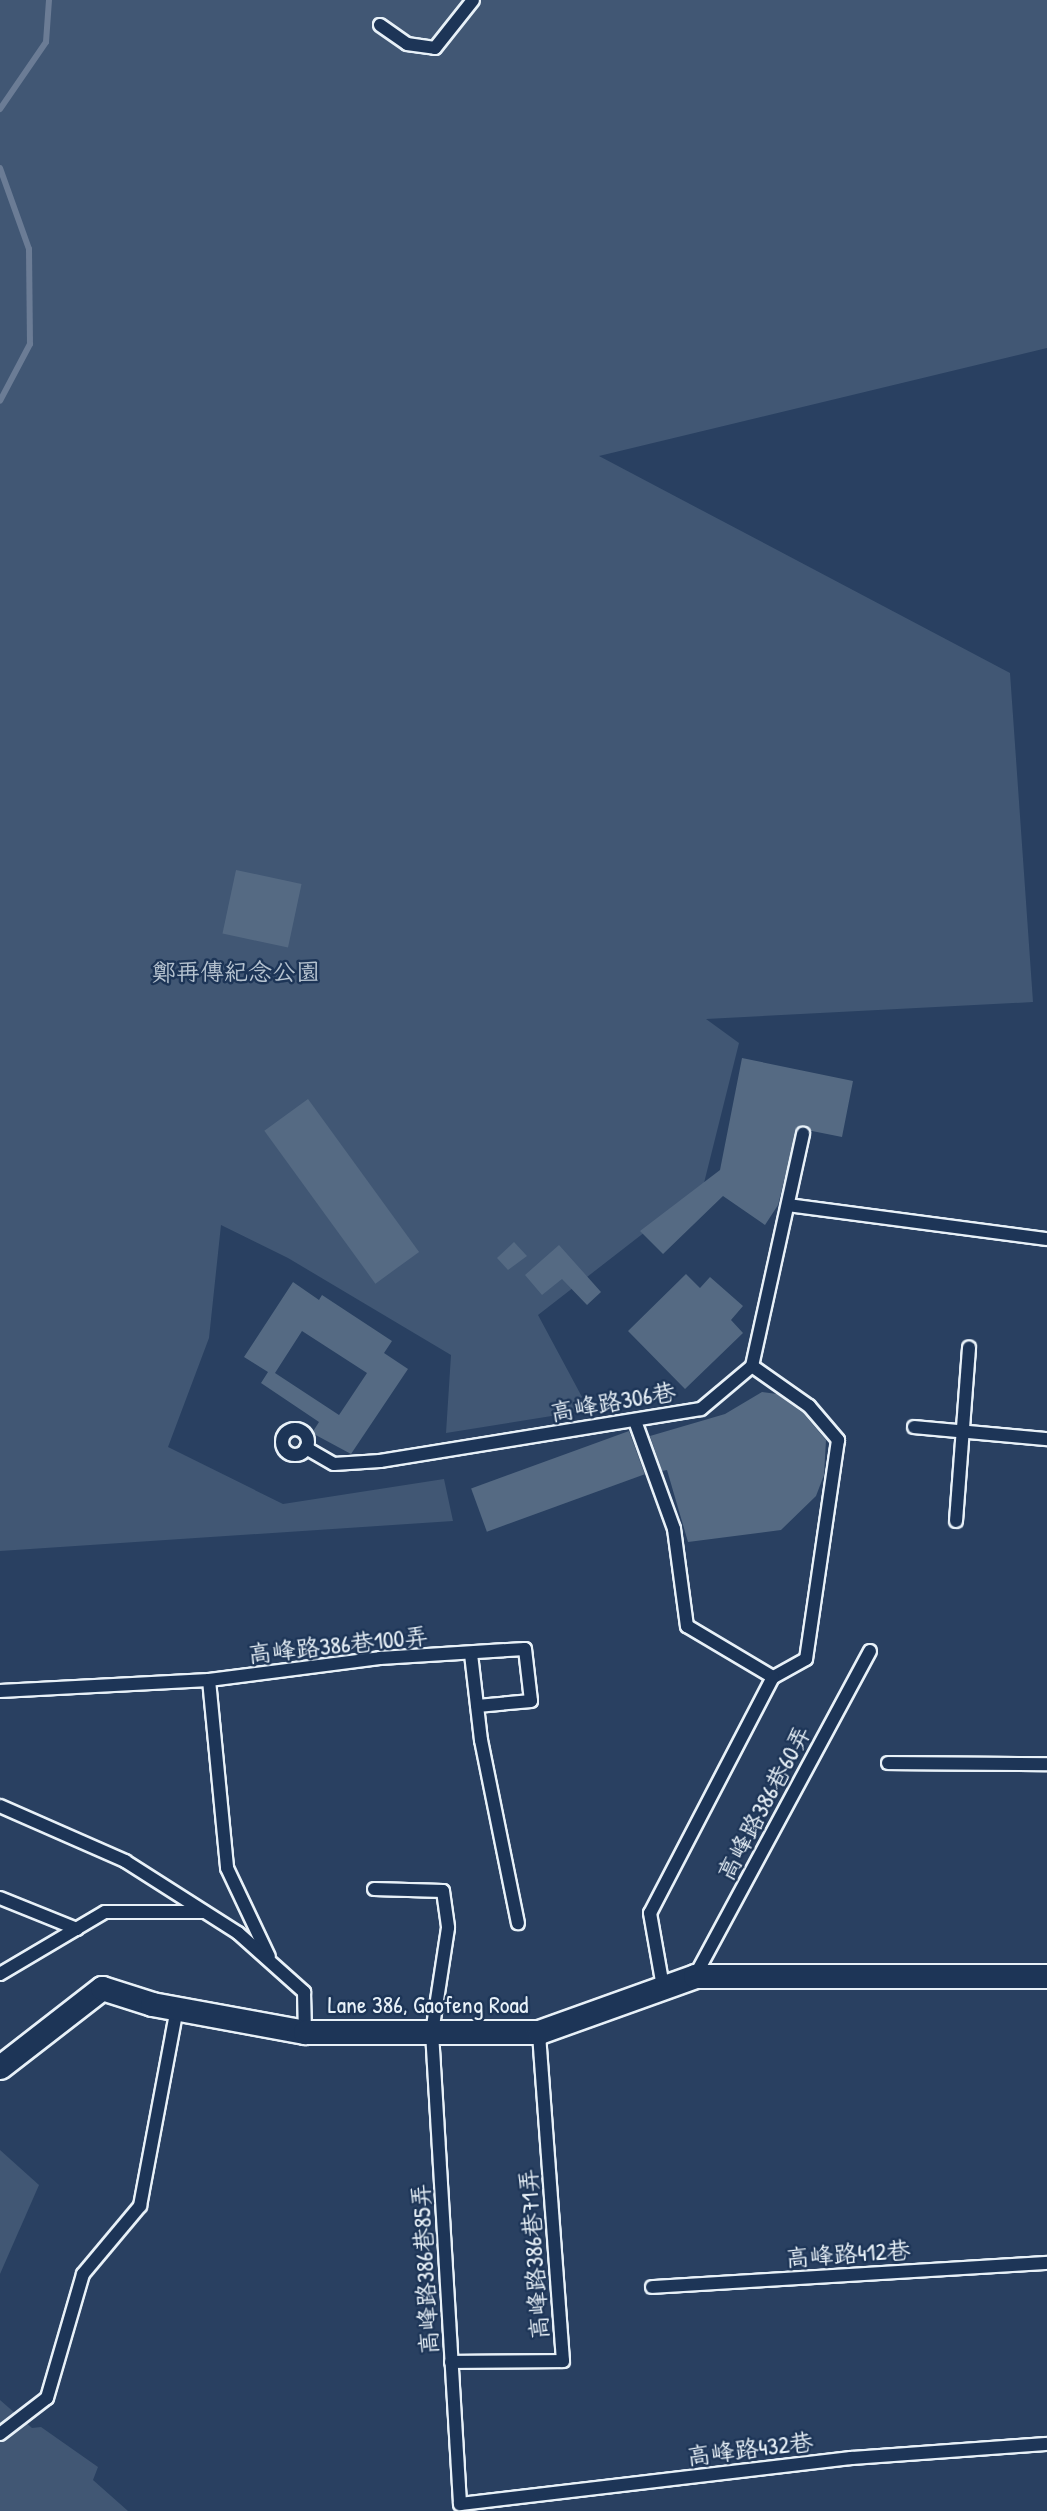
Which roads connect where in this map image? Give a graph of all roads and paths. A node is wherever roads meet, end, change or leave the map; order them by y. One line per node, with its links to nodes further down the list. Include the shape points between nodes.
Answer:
1 (473, 0): 2 (lane, via 435,48 407,44)
2 (380, 25)
3 (803, 1134): 4 (lane)
4 (788, 1205): 5 (lane); 7 (lane)
5 (1047, 1239)
6 (969, 1347): 10 (lane)
7 (752, 1366): 8 (lane, 高峰路306巷, via 701,1409); 16 (lane, via 809,1406 838,1440 806,1659)
8 (635, 1422): 12 (lane, 高峰路306巷, via 380,1461 334,1464); 16 (lane, via 674,1529 687,1626)
9 (914, 1427): 10 (lane)
10 (963, 1431): 11 (lane); 13 (lane)
11 (1047, 1439)
12 (306, 1448)
13 (956, 1521)
14 (870, 1651): 30 (lane, 高峰路386巷60弄)
15 (471, 1654): 17 (lane, 高峰路386巷100弄, via 380,1658); 19 (lane); 19 (lane, 高峰路386巷100弄, via 525,1649 531,1700)
16 (773, 1677): 32 (lane, via 650,1913)
17 (209, 1680): 18 (lane, 高峰路386巷100弄); 28 (lane, via 227,1868)
18 (0, 1691)
19 (477, 1706): 26 (lane)
20 (888, 1763): 21 (lane)
21 (1047, 1765)
22 (0, 1806): 25 (lane, via 125,1861)
23 (374, 1889): 35 (lane, 高峰路386巷85弄, via 443,1891 448,1928)
24 (0, 1898): 27 (lane)
25 (205, 1912): 27 (lane, via 105,1912); 28 (lane)
26 (518, 1923)
27 (77, 1929): 29 (lane)
28 (272, 1964): 34 (lane, via 304,1992)
29 (0, 1974)
30 (695, 1976): 31 (street, Lane 386, Gaofeng Road); 32 (street, Lane 386, Gaofeng Road)
31 (1047, 1976)
32 (663, 1987): 36 (street, Lane 386, Gaofeng Road)
33 (177, 2008): 34 (street, Lane 386, Gaofeng Road); 37 (street, Lane 386, Gaofeng Road, via 102,1988); 41 (lane, via 140,2207 83,2274 47,2398)
34 (305, 2032): 35 (street, Lane 386, Gaofeng Road)
35 (432, 2032): 36 (street, Lane 386, Gaofeng Road); 40 (lane, 高峰路386巷85弄)
36 (539, 2032): 40 (lane, 高峰路386巷71弄, via 563,2361)
37 (0, 2067)
38 (1047, 2263): 39 (lane, 高峰路412巷)
39 (652, 2287)
40 (451, 2362): 43 (lane, 高峰路386巷85弄)
41 (0, 2434)
42 (1047, 2444): 43 (lane, 高峰路432巷, via 851,2458)
43 (460, 2504)

